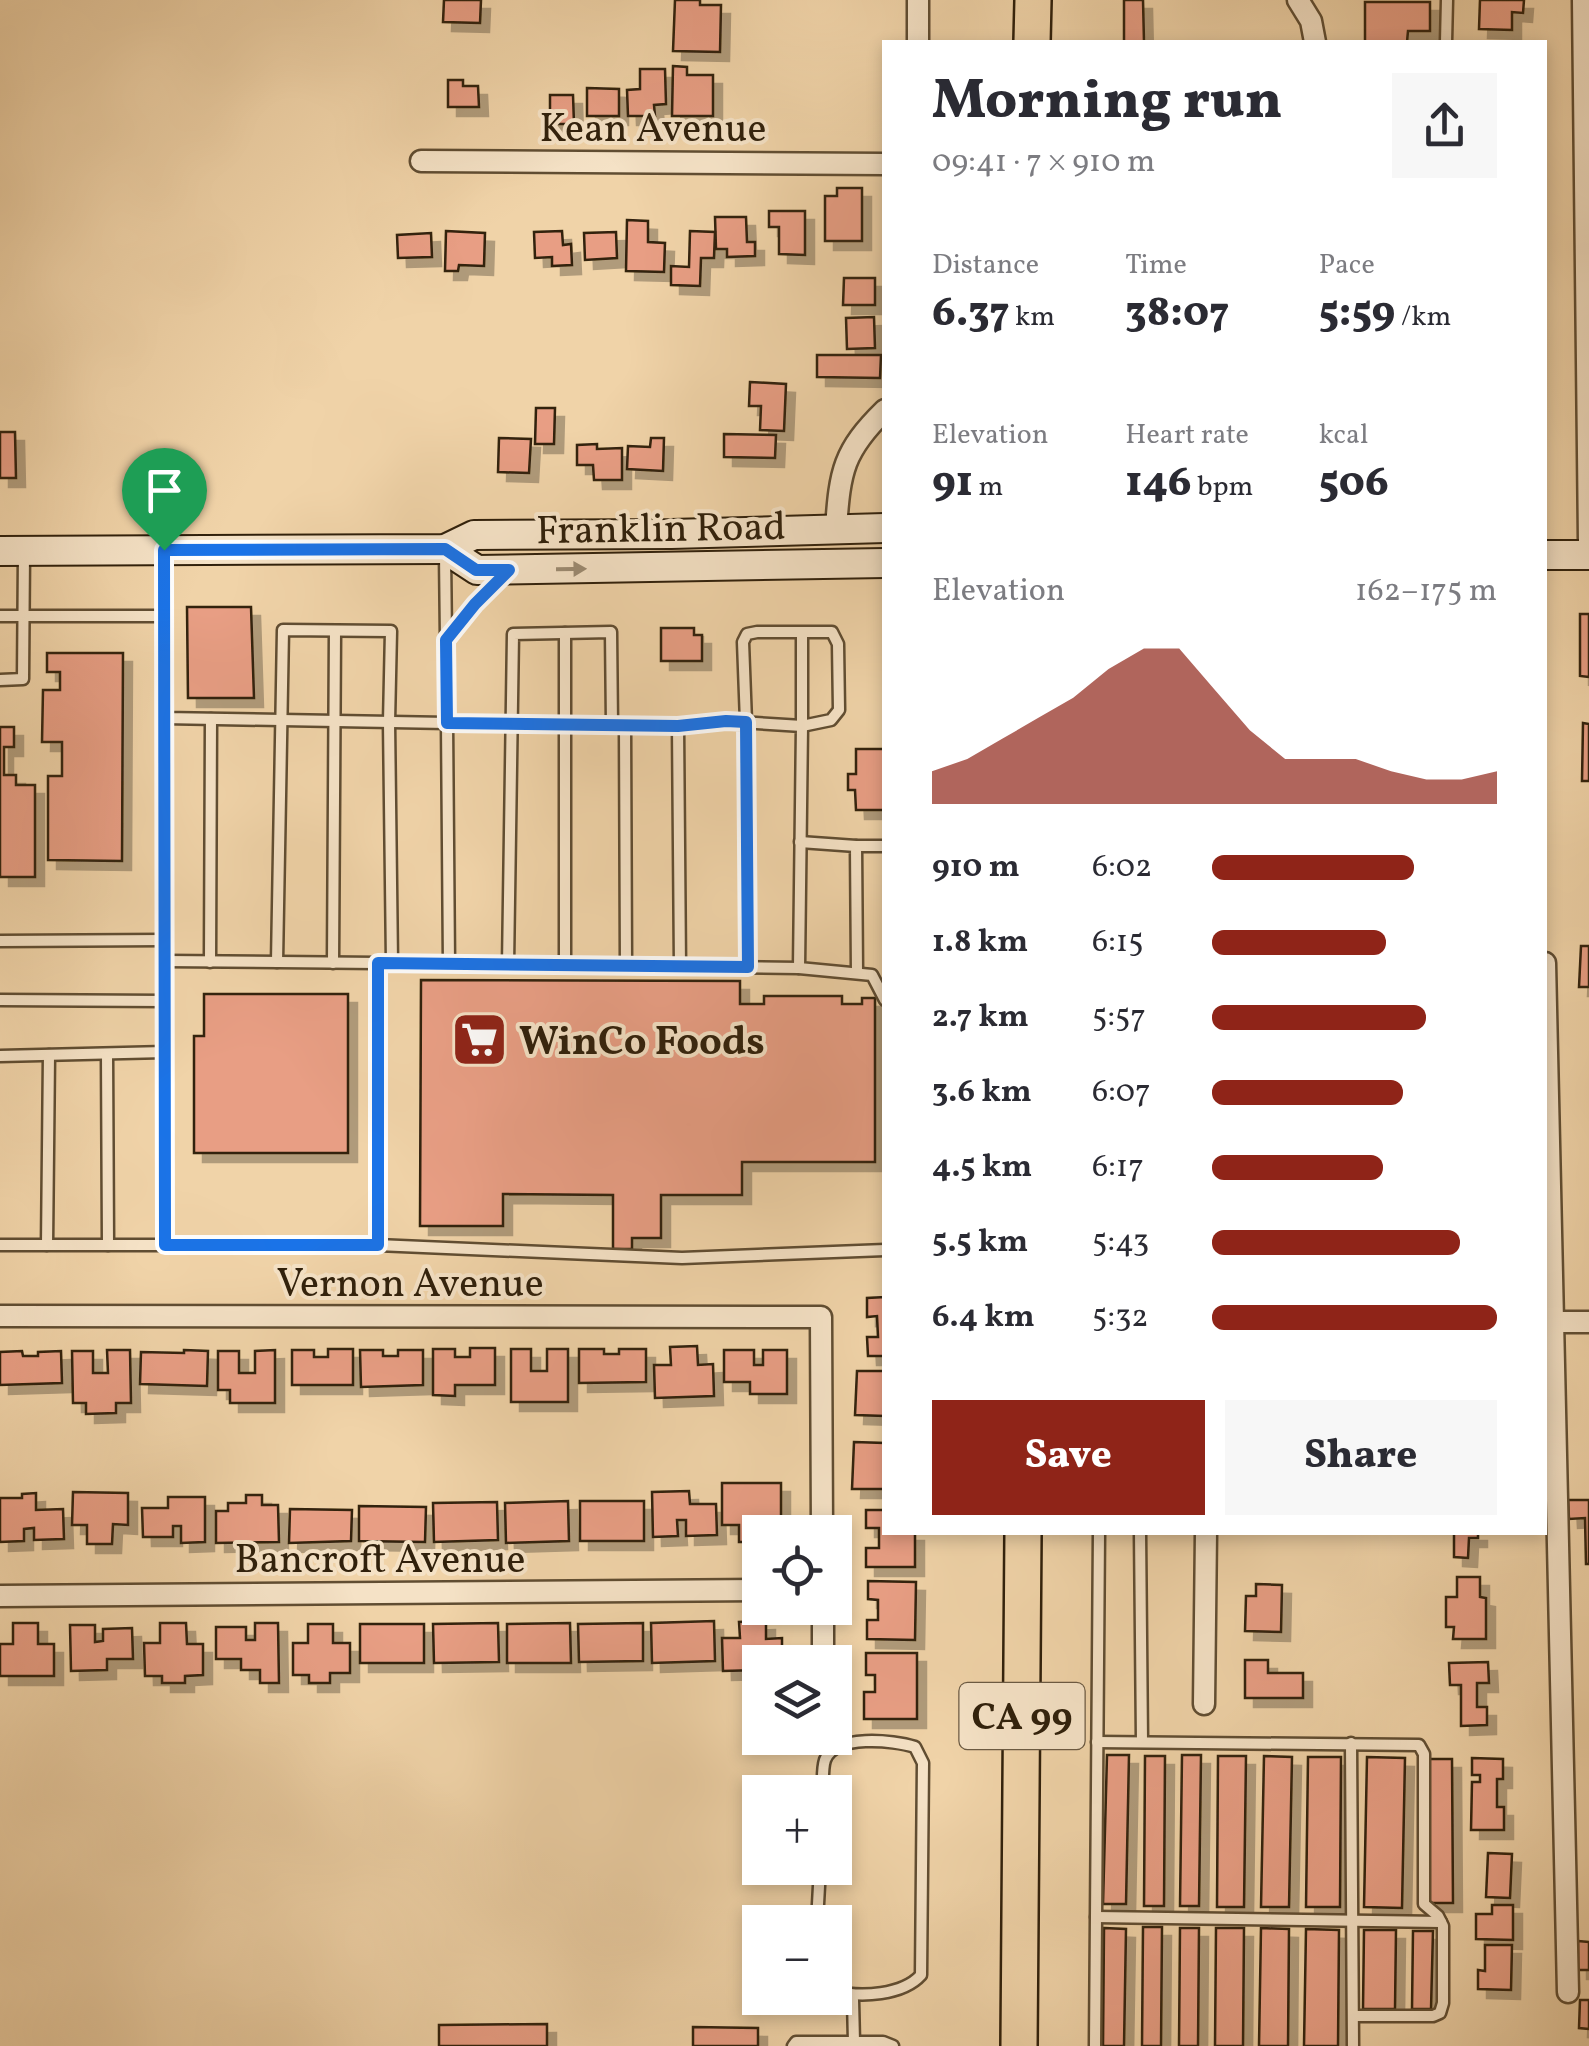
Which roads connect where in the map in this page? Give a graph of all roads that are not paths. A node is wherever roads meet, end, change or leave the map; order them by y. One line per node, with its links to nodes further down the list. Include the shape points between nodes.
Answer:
1 (918, 0): 6 (street)
2 (1033, 0): 7 (highway)
3 (1298, 0): 8 (street)
4 (1447, 0): 9 (lane)
5 (1584, 0): 15 (street)
6 (918, 40)
7 (1032, 40)
8 (1315, 40)
9 (1446, 40)
10 (421, 161): 11 (street, Kean Avenue)
11 (882, 164)
12 (882, 413): 13 (street, via 850,454 838,488)
13 (836, 528): 14 (main road, Franklin Road); 16 (main road, Franklin Road, via 474,534)
14 (882, 528)
15 (1589, 542)
16 (445, 549): 17 (main road, Franklin Road); 22 (main road, Franklin Road, via 476,570); 29 (lane)
17 (164, 550): 18 (main road, Franklin Road); 25 (lane)
18 (12, 551): 23 (lane)
19 (1547, 554): 20 (main road)
20 (1589, 555)
21 (882, 563): 22 (main road, Franklin Road, one-way to 21)
22 (509, 570): 29 (lane)
23 (24, 615): 24 (lane); 25 (lane); 30 (lane, via 23,679)
24 (0, 616)
25 (164, 616): 31 (lane)
26 (336, 631): 33 (lane, via 283,630); 34 (lane); 35 (lane, via 391,631)
27 (802, 632): 36 (lane, via 748,634 743,642); 43 (lane); 43 (lane, via 832,632 838,644 839,710 831,720)
28 (566, 633): 38 (lane, via 514,634); 39 (lane); 40 (lane, via 611,632)
29 (446, 640): 37 (lane)
30 (0, 680)
31 (164, 718): 32 (lane); 47 (lane)
32 (212, 719): 33 (lane); 50 (lane)
33 (280, 720): 34 (lane); 51 (lane)
34 (334, 721): 35 (lane); 52 (lane)
35 (390, 722): 37 (lane); 54 (lane)
36 (746, 722): 42 (lane); 43 (lane); 60 (lane)
37 (447, 723): 38 (lane); 55 (lane)
38 (512, 724): 39 (lane); 56 (lane)
39 (567, 725): 40 (lane); 57 (lane)
40 (612, 726): 41 (lane)
41 (625, 726): 42 (lane); 58 (lane)
42 (678, 726): 59 (lane)
43 (802, 726): 44 (lane)
44 (800, 842): 45 (lane); 61 (lane)
45 (856, 846): 46 (lane); 62 (lane)
46 (882, 846)
47 (165, 940): 48 (lane); 49 (lane)
48 (0, 941)
49 (165, 961): 50 (lane); 65 (lane)
50 (210, 962): 51 (lane)
51 (277, 962): 52 (lane)
52 (333, 962): 53 (lane)
53 (378, 963): 54 (lane); 75 (lane)
54 (392, 964): 55 (lane)
55 (449, 964): 56 (lane)
56 (508, 965): 57 (lane)
57 (566, 966): 58 (lane)
58 (626, 966): 59 (lane)
59 (680, 967): 60 (lane)
60 (748, 967): 61 (lane)
61 (799, 968): 62 (lane)
62 (857, 973): 63 (lane, via 872,975)
63 (882, 990)
64 (0, 1000): 65 (lane)
65 (165, 1000): 66 (lane)
66 (165, 1052): 67 (lane); 74 (lane)
67 (108, 1054): 68 (lane); 73 (lane)
68 (49, 1055): 69 (lane); 72 (lane)
69 (0, 1056)
70 (1547, 1142): 78 (street)
71 (0, 1245): 72 (lane)
72 (47, 1245): 73 (lane)
73 (108, 1245): 74 (lane)
74 (165, 1245): 75 (lane)
75 (378, 1245): 76 (lane, via 682,1258)
76 (882, 1250)
77 (0, 1316): 80 (street, Vernon Avenue, via 820,1317)
78 (1549, 1322): 79 (street); 95 (street)
79 (1589, 1322)
80 (822, 1515)
81 (1023, 1535): 102 (highway, CA 99)
82 (1099, 1535): 88 (lane)
83 (1140, 1535): 89 (lane)
84 (1206, 1535): 87 (street)
85 (742, 1590): 86 (street, Bancroft Avenue)
86 (0, 1596)
87 (1204, 1704)
88 (1097, 1742): 89 (lane); 92 (lane)
89 (1142, 1742): 90 (lane)
90 (1351, 1743): 93 (lane); 94 (lane, via 1420,1745 1424,1904)
91 (824, 1775): 96 (lane, via 831,1750 848,1742 904,1743 915,1747 923,1763 921,1974 898,1989)
92 (1096, 1918): 93 (lane); 103 (lane)
93 (1352, 1921): 94 (lane); 98 (lane)
94 (1441, 1922): 98 (lane, via 1440,2013)
95 (1568, 1992)
96 (852, 1995)
97 (852, 1998): 99 (lane)
98 (1354, 2016): 104 (lane)
99 (854, 2042): 100 (lane); 101 (lane)
100 (793, 2046)
101 (893, 2046)
102 (1019, 2046)
103 (1095, 2046)
104 (1354, 2046)

